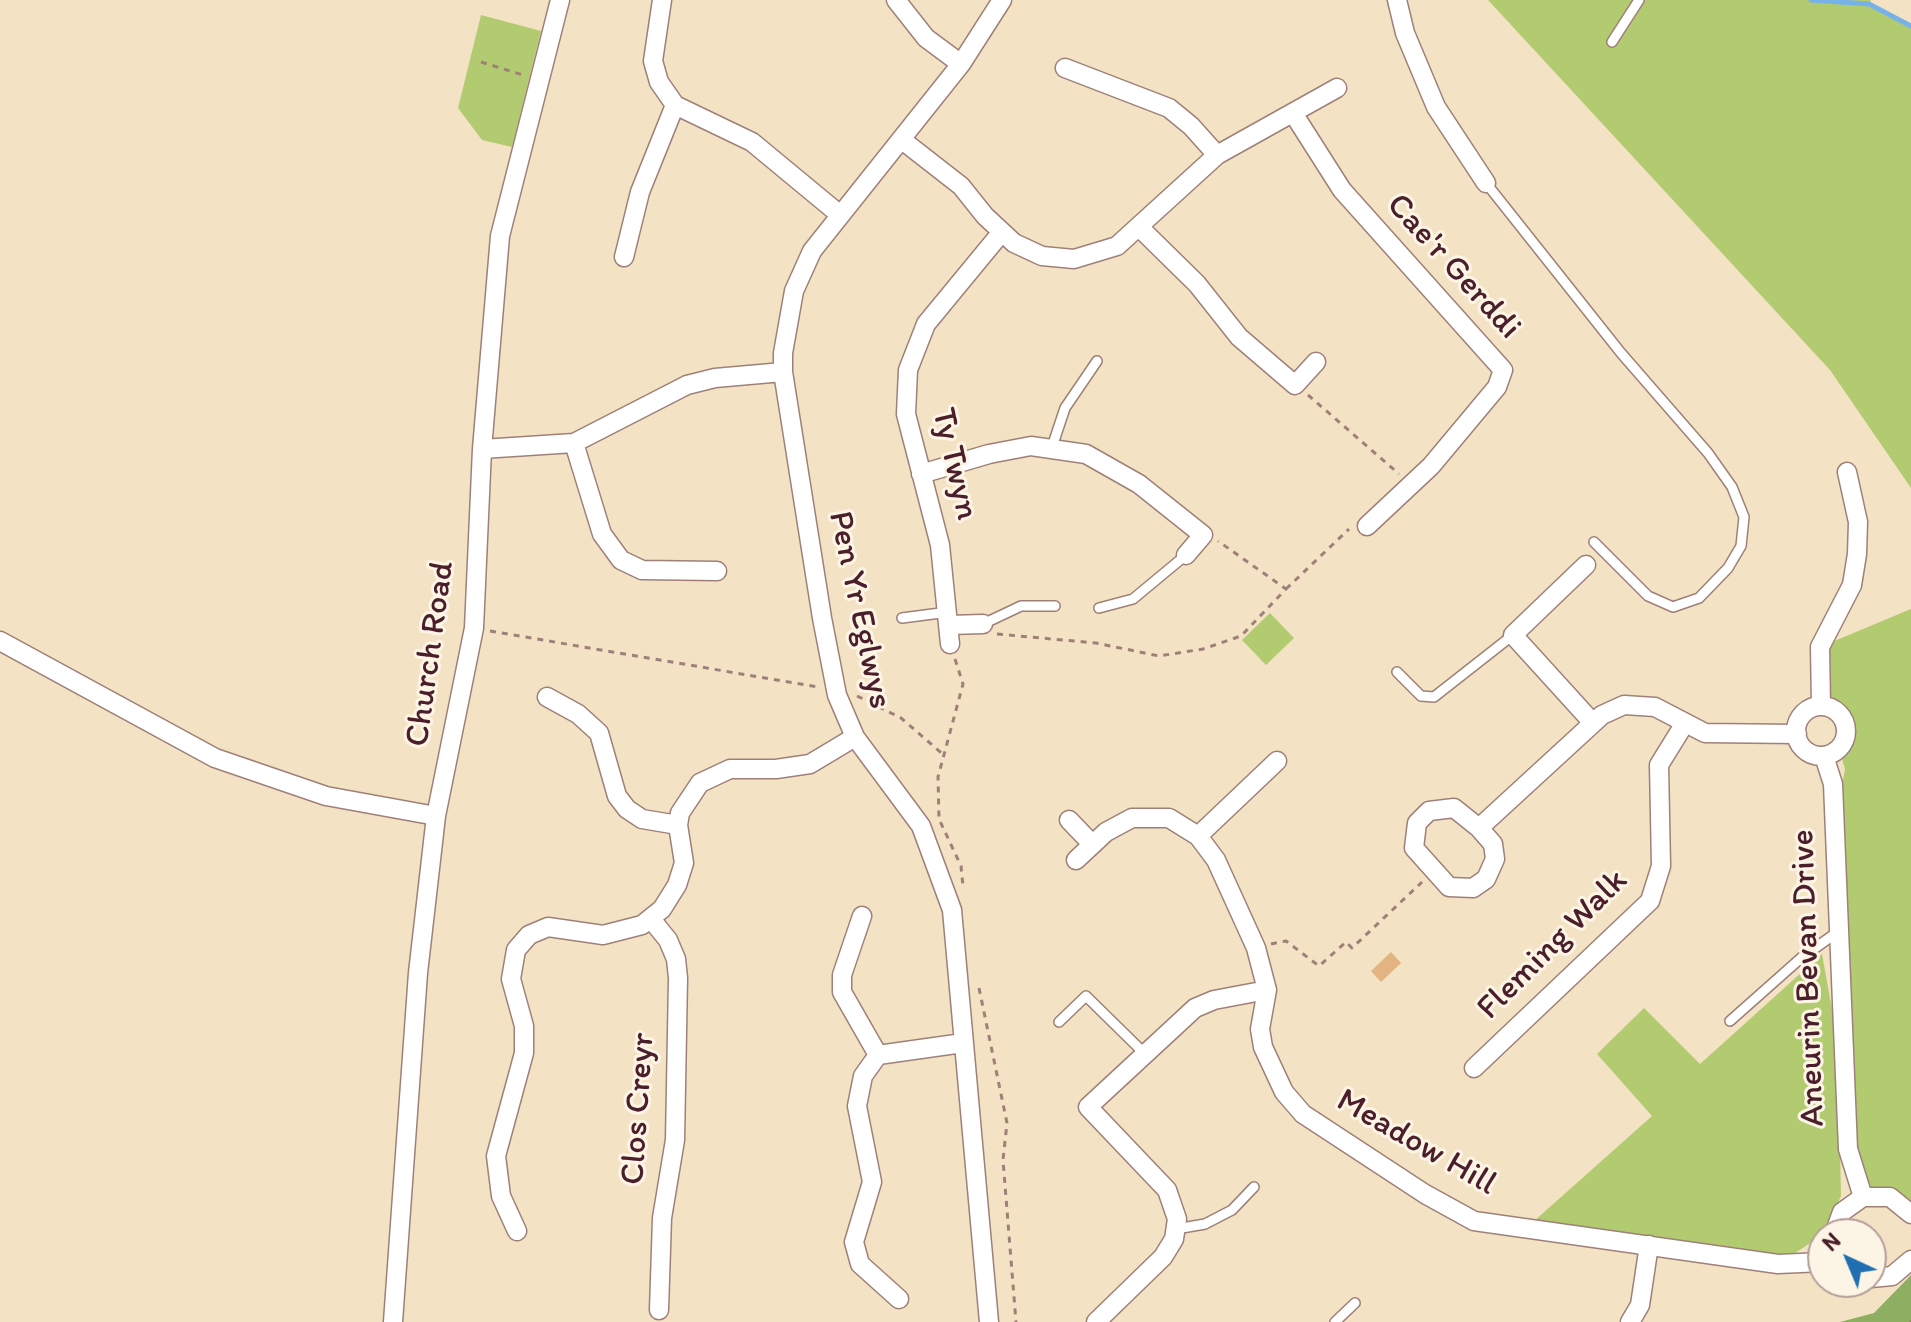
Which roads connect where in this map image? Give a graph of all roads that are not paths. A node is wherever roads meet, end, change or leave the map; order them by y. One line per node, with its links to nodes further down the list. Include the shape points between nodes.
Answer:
1 (560, 0): 25 (street, Church Road, via 500,236)
2 (662, 0): 11 (street, via 653,61 659,82)
3 (896, 0): 8 (street, via 926,38)
4 (1002, 0): 8 (street, Pen Yr Eglwys)
5 (1397, 0): 15 (street, via 1436,107)
6 (1635, 2): 7 (lane)
7 (1612, 42)
8 (961, 64): 13 (street, Pen Yr Eglwys)
9 (1065, 68): 14 (street, via 1169,108)
10 (1337, 88): 12 (street)
11 (675, 105): 16 (street, via 752,142); 19 (street, via 640,192)
12 (1293, 113): 14 (street); 28 (street, Cae'r Gerddi, via 1342,190 1503,370 1497,387)
13 (902, 140): 16 (street, Pen Yr Eglwys); 18 (street, via 961,186)
14 (1217, 155): 17 (street)
15 (1486, 183): 29 (lane, via 1708,453 1732,487 1744,517 1741,546 1728,568 1699,598 1673,607 1648,596)
16 (839, 214): 22 (street, Pen Yr Eglwys, via 812,251 794,291 784,332)
17 (1140, 228): 18 (street, via 1104,253 1074,259 1027,250); 21 (street, via 1197,284 1239,337 1295,385)
18 (1001, 233): 27 (street, Ty Twyn, via 943,300 908,370 906,414)
19 (624, 257)
20 (1097, 361): 24 (lane, via 1065,408)
21 (1316, 362)
22 (783, 372): 23 (street, via 687,385); 47 (street, Pen Yr Eglwys, via 836,690)
23 (574, 443): 25 (street); 32 (street, via 602,534 621,560 642,570)
24 (1052, 447): 27 (street, via 989,454); 30 (street, via 1106,463 1203,535)
25 (482, 449): 50 (street, Church Road, via 474,628)
26 (1847, 472): 43 (street, via 1858,522 1857,554 1852,585 1820,647)
27 (921, 474): 36 (street, Ty Twyn, via 940,545)
28 (1367, 526)
29 (1594, 542)
30 (1186, 555): 34 (lane, via 1133,599)
31 (1586, 565): 38 (street)
32 (717, 571)
33 (1055, 606): 37 (lane, via 1021,606)
34 (1099, 608)
35 (902, 618): 36 (lane)
36 (948, 618): 37 (street); 40 (street, Ty Twyn)
37 (990, 629)
38 (1513, 635): 41 (lane, via 1434,697 1421,696); 44 (street)
39 (0, 641): 50 (street, via 215,758 326,796)
40 (950, 644)
41 (1397, 672)
42 (547, 697): 52 (street, via 599,733 614,790 627,809 642,819)
43 (1821, 706): 46 (street, via 1801,716); 48 (street, via 1842,716 1847,731 1839,749)
44 (1593, 723): 45 (street, via 1613,709 1636,704 1663,710); 53 (street)
45 (1685, 723): 46 (street, via 1725,736); 66 (street, Fleming Walk, via 1659,765 1661,866 1650,901)
46 (1797, 734): 48 (street, via 1808,752)
47 (855, 737): 52 (street, via 810,764 730,769 709,776 685,801); 63 (street, Pen Yr Eglwys, via 908,805 937,862 952,910)
48 (1824, 756): 59 (street, Aneurin Bevan Drive, via 1833,784)
49 (1277, 761): 54 (street)
50 (436, 816): 80 (street, Church Road, via 418,973)
51 (1069, 820): 55 (street)
52 (678, 825): 58 (street, via 681,875 671,898)
53 (1479, 828): 53 (street, via 1454,808 1437,808 1422,816 1414,831 1414,848 1449,887 1473,888 1494,866 1495,851)
54 (1198, 836): 55 (street, via 1169,818 1144,816 1121,823); 60 (street, via 1216,860 1256,948)
55 (1092, 844): 56 (street)
56 (1076, 860)
57 (862, 916): 65 (street, via 842,975 842,992)
58 (651, 919): 72 (street, via 632,930 603,935 548,927 529,935 516,950 511,979 524,1026 524,1053 496,1156 501,1196); 79 (street, Clos Creyr, via 668,940 678,978 675,1140 662,1218)
59 (1839, 931): 61 (lane); 68 (street, Aneurin Bevan Drive, via 1848,1149)
60 (1267, 990): 64 (street, via 1195,1008); 73 (street, Meadow Hill, via 1260,1029 1263,1047 1276,1080 1303,1114 1474,1221)
61 (1730, 1021)
62 (1059, 1022): 64 (lane, via 1086,996)
63 (963, 1043): 65 (street); 81 (street, Pen Yr Eglwys)
64 (1144, 1053): 71 (street, via 1088,1107 1167,1190)
65 (878, 1055): 77 (street, via 863,1076 857,1106 872,1182 854,1242 860,1264)
66 (1474, 1068)
67 (1254, 1187): 71 (lane, via 1232,1210 1205,1224)
68 (1863, 1197): 69 (street, via 1890,1197); 70 (street)
69 (1911, 1214)
70 (1840, 1218)
71 (1176, 1229): 82 (street, via 1163,1257)
72 (517, 1231)
73 (1649, 1245): 75 (street, Meadow Hill, via 1778,1264); 84 (street, via 1640,1305)
74 (1911, 1260): 76 (street)
75 (1807, 1263)
76 (1887, 1276)
77 (899, 1299)
78 (1355, 1303): 83 (lane)
79 (659, 1310)
80 (393, 1322)
81 (989, 1322)
82 (1096, 1322)
83 (1335, 1322)
84 (1630, 1322)

